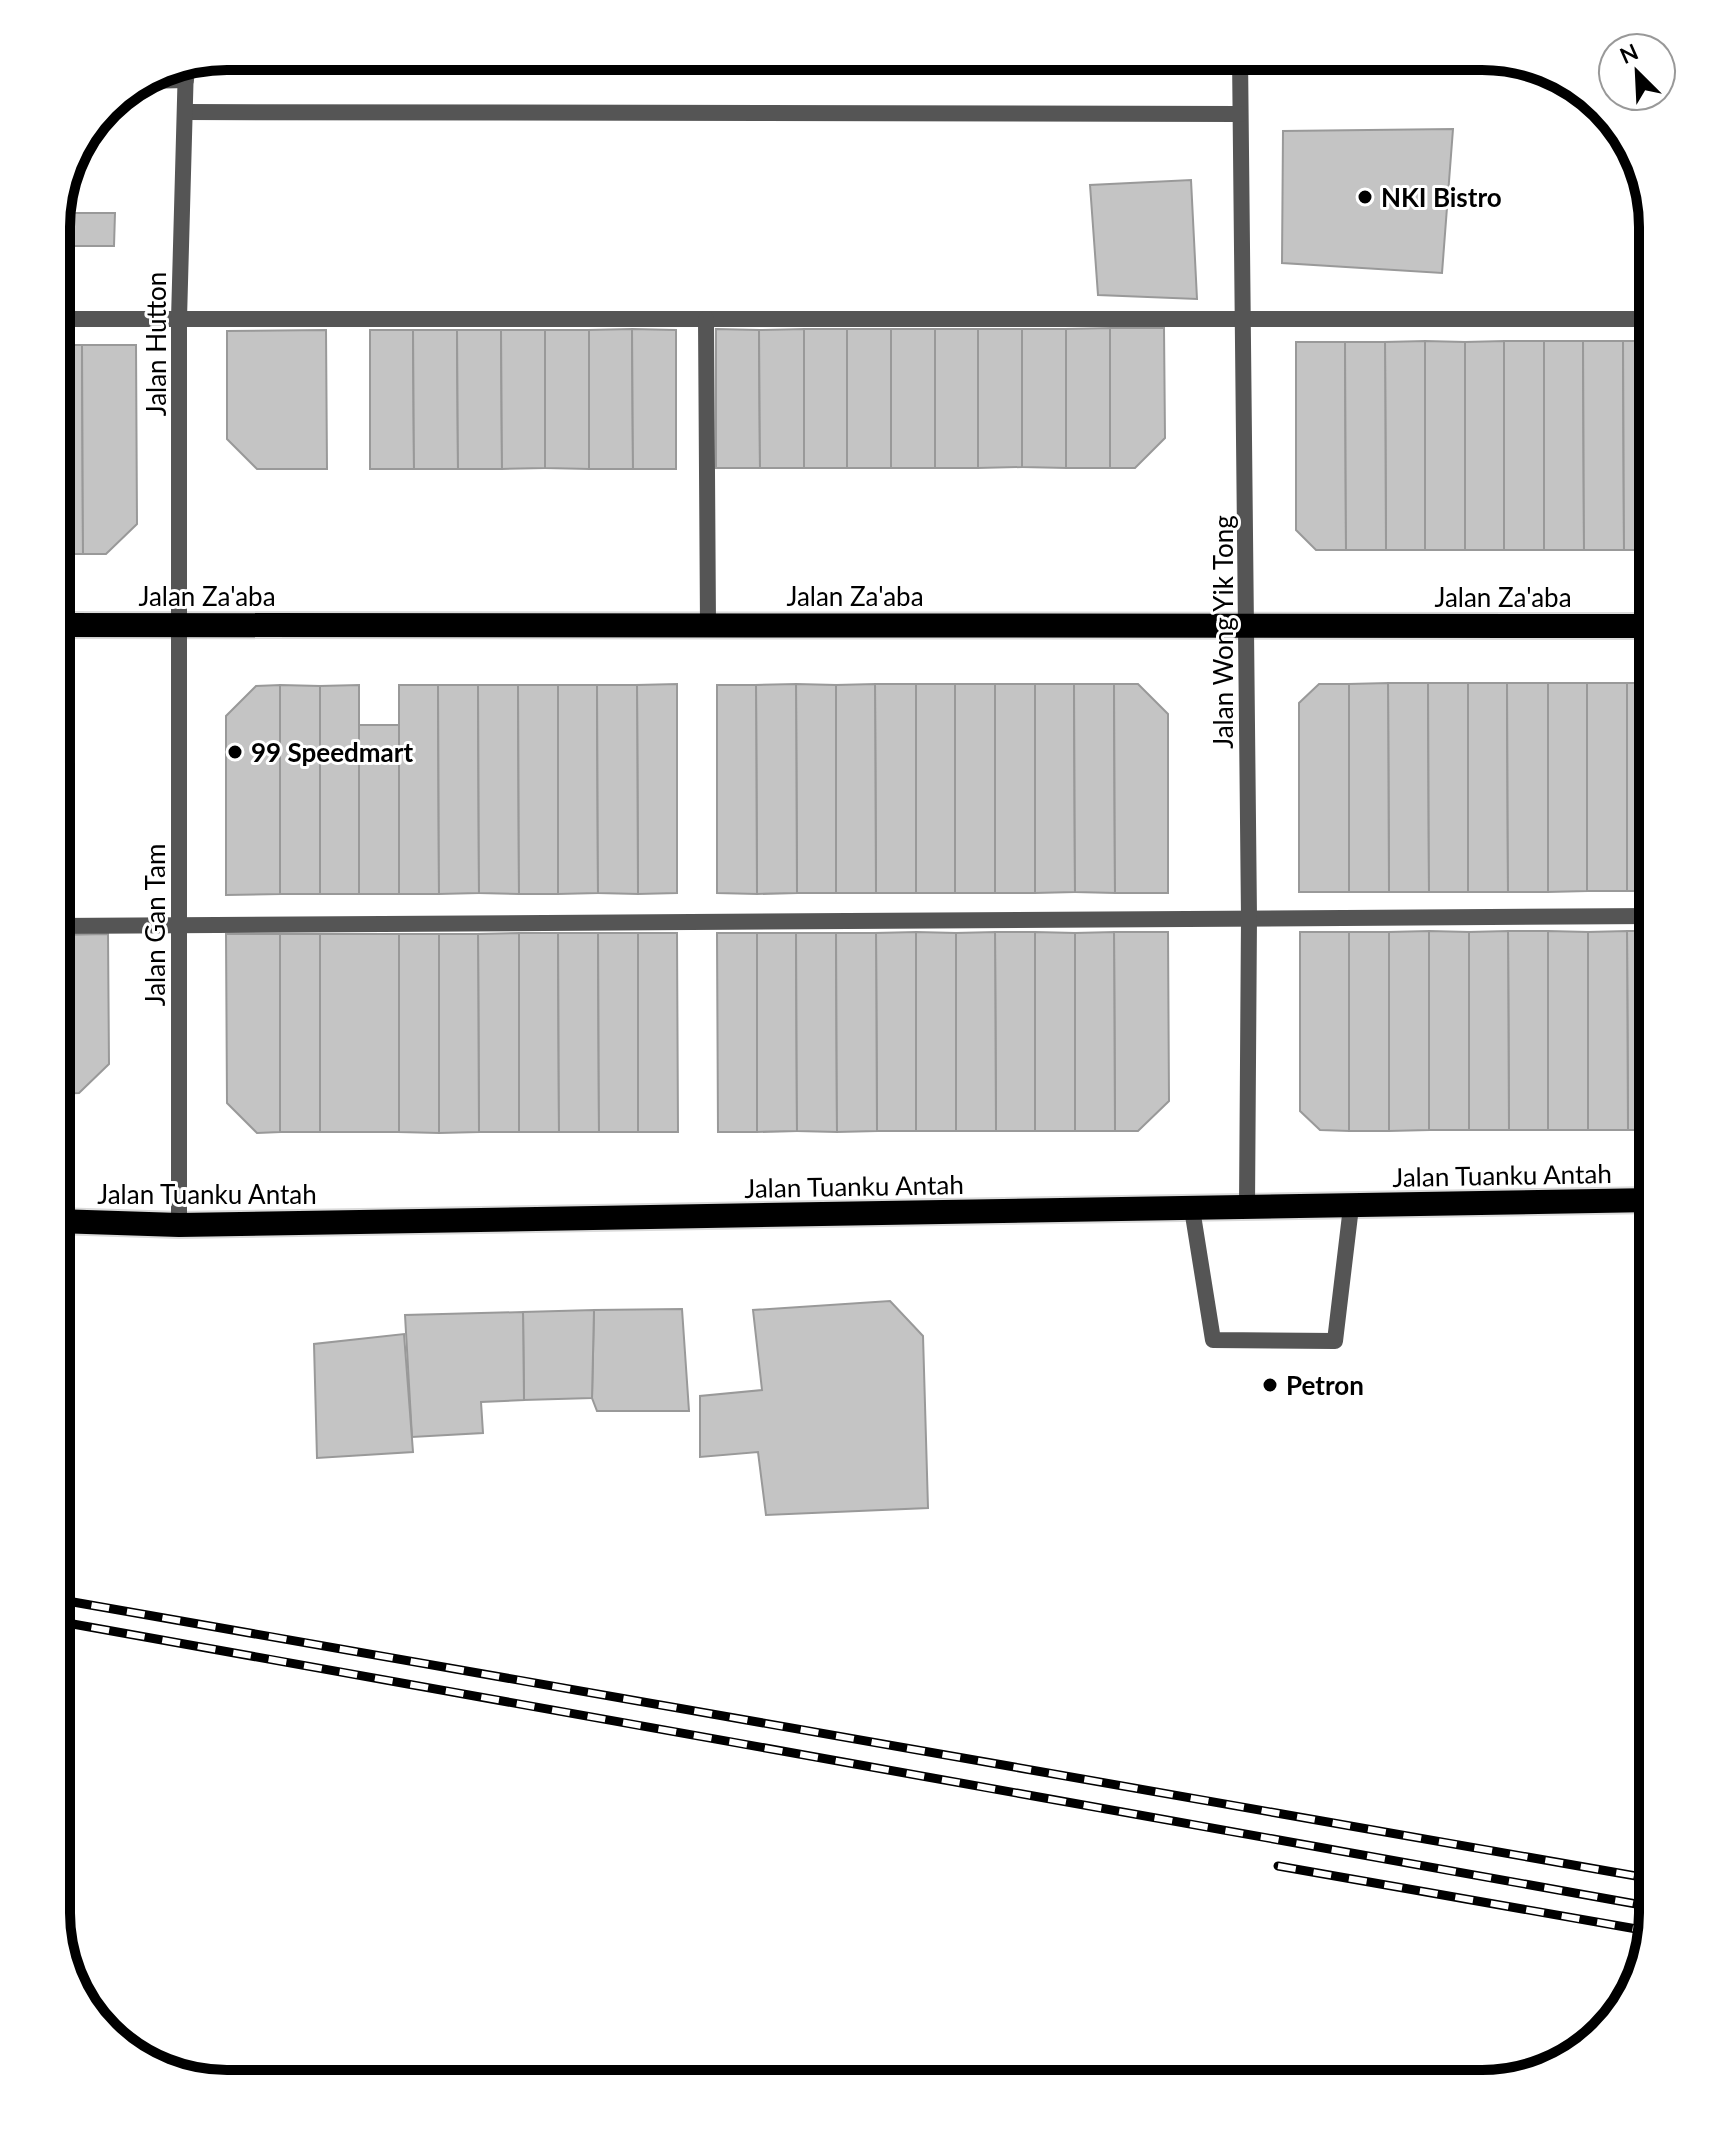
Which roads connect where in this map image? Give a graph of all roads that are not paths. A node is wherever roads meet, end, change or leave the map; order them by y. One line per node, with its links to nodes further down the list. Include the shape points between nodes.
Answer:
1 (1240, 70): 4 (street, Jalan Wong Yik Tong)
2 (186, 76): 3 (street, Jalan Hutton)
3 (185, 112): 4 (street); 7 (street, Jalan Hutton)
4 (1240, 114): 5 (street, Jalan Wong Yik Tong)
5 (1244, 317): 8 (street); 9 (street); 12 (street, Jalan Wong Yik Tong)
6 (70, 319): 7 (street)
7 (179, 319): 8 (street); 10 (street, Jalan Hutton)
8 (706, 319): 11 (street)
9 (1639, 319)
10 (181, 624): 11 (highway, Jalan Za'aba); 13 (highway, Jalan Za'aba); 18 (street, Jalan Gan Tam)
11 (708, 624): 12 (highway, Jalan Za'aba)
12 (1247, 624): 14 (highway, Jalan Za'aba); 16 (street, Jalan Wong Yik Tong)
13 (70, 625)
14 (1639, 626)
15 (1639, 916): 16 (street)
16 (1249, 917): 18 (street); 20 (street, Jalan Wong Yik Tong)
17 (70, 926): 18 (street)
18 (179, 927): 24 (street, Jalan Gan Tam)
19 (1639, 1200): 21 (highway, Jalan Tuanku Antah)
20 (1247, 1207): 21 (highway, Jalan Tuanku Antah); 22 (highway, Jalan Tuanku Antah)
21 (1351, 1207): 22 (street, via 1335,1341 1213,1340)
22 (1192, 1209): 24 (highway, Jalan Tuanku Antah)
23 (70, 1221): 24 (highway, Jalan Tuanku Antah)
24 (179, 1225)

